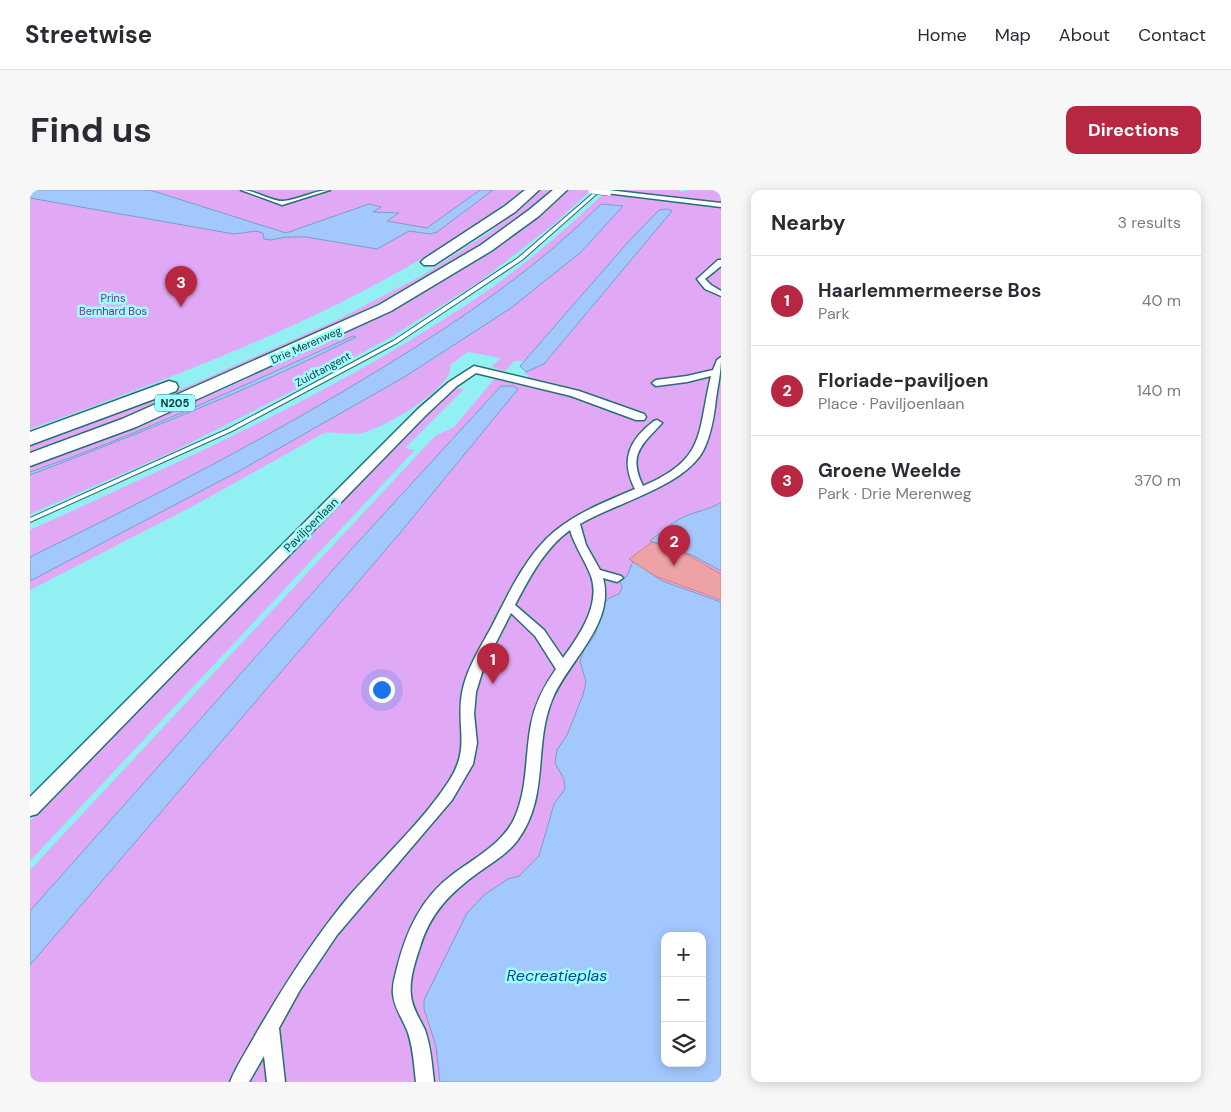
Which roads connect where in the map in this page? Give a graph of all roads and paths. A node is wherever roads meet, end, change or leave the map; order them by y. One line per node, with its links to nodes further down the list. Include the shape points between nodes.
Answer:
1 (244, 190): 2 (street, via 282,203)
2 (327, 190)
3 (533, 190): 11 (highway, via 510,209)
4 (561, 190): 21 (highway, Drie Merenweg / N205, via 486,248 385,308 129,423)
5 (592, 190): 7 (street, bridge)
6 (599, 190): 23 (lane, Zuidtangent, via 520,259 395,342 230,430)
7 (680, 201): 8 (street); 9 (street, via 680,205)
8 (721, 205)
9 (721, 212)
10 (721, 262): 12 (street, via 701,279)
11 (417, 270)
12 (721, 294)
13 (343, 310): 20 (highway, Drie Merenweg / N205, via 180,383)
14 (721, 360): 15 (street)
15 (716, 372): 16 (street); 18 (street)
16 (656, 383)
17 (721, 412): 18 (street)
18 (709, 414): 22 (street, via 702,442 688,464 668,479)
19 (640, 417): 22 (street, via 657,423 637,442 633,456 633,478); 29 (street, Paviljoenlaan, via 575,393 474,369 422,412)
20 (30, 439)
21 (30, 460)
22 (641, 491): 24 (street)
23 (30, 520)
24 (574, 523): 25 (street); 27 (street, via 545,546)
25 (596, 573): 26 (street); 28 (street, via 598,602 586,634)
26 (617, 578)
27 (508, 606): 28 (street, via 544,636); 30 (street, via 472,678 468,695 469,760 460,777 443,802 330,932)
28 (562, 668): 33 (street, via 543,705 537,727 532,793 523,818 511,837 490,857 435,899 417,934 402,990 417,1032)
29 (30, 809)
30 (270, 1029): 31 (street); 32 (street)
31 (239, 1082)
32 (276, 1082)
33 (425, 1082)

